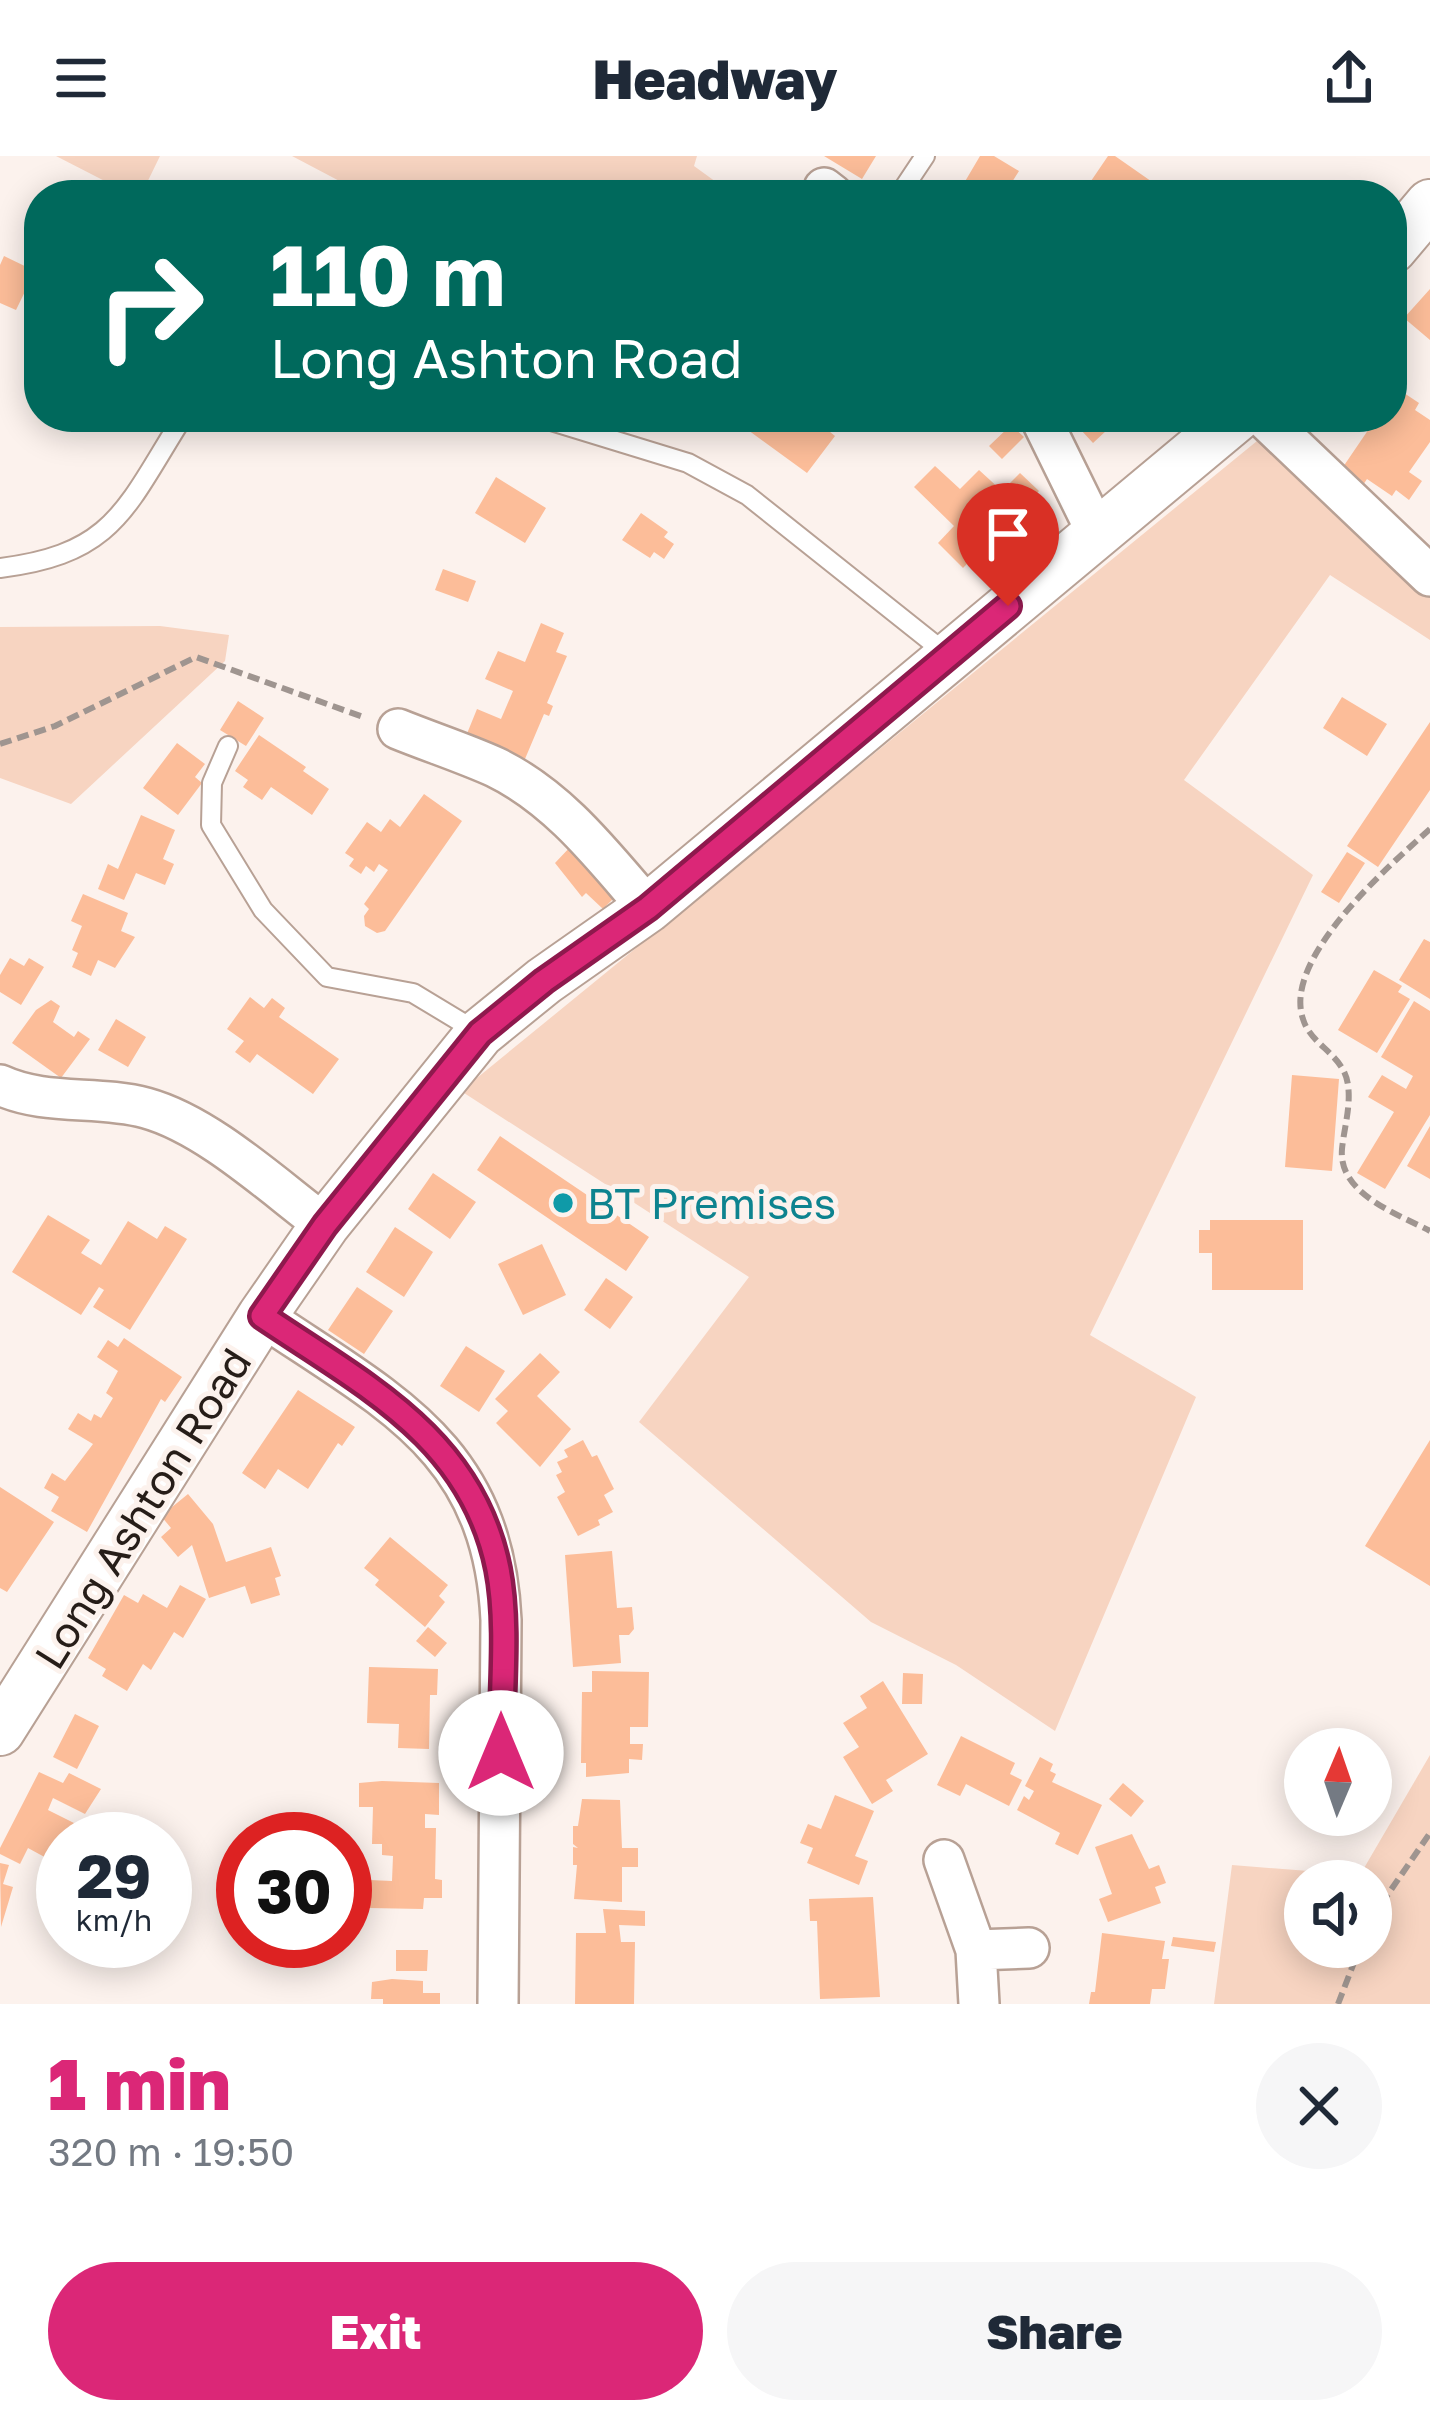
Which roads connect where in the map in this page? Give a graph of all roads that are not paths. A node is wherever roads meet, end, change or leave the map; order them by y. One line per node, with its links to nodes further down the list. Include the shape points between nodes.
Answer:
1 (1430, 204): 2 (street)
2 (1407, 231)
3 (173, 432): 9 (lane, via 101,535 45,562)
4 (587, 432): 11 (lane, via 688,463 747,495)
5 (1047, 432): 8 (street)
6 (1219, 432): 8 (street, Long Ashton Road)
7 (1279, 432): 10 (street)
8 (1096, 532): 11 (street, Long Ashton Road)
9 (0, 568)
10 (1430, 577)
11 (948, 656): 14 (street, Long Ashton Road)
12 (398, 729): 14 (street, via 530,788 580,829)
13 (228, 746): 15 (lane, via 212,783 211,825 263,910 327,976 413,994)
14 (648, 908): 15 (street, Long Ashton Road)
15 (480, 1033): 17 (street, Long Ashton Road)
16 (0, 1085): 17 (street, via 23,1096 154,1110 202,1135)
17 (325, 1225): 18 (street, Long Ashton Road)
18 (262, 1316): 19 (street, Long Ashton Road); 23 (street, via 436,1442 460,1473 490,1540 501,1620)
19 (0, 1731)
20 (944, 1860): 22 (street)
21 (1029, 1948): 22 (street)
22 (976, 1950): 24 (street)
23 (498, 2004)
24 (979, 2004)

